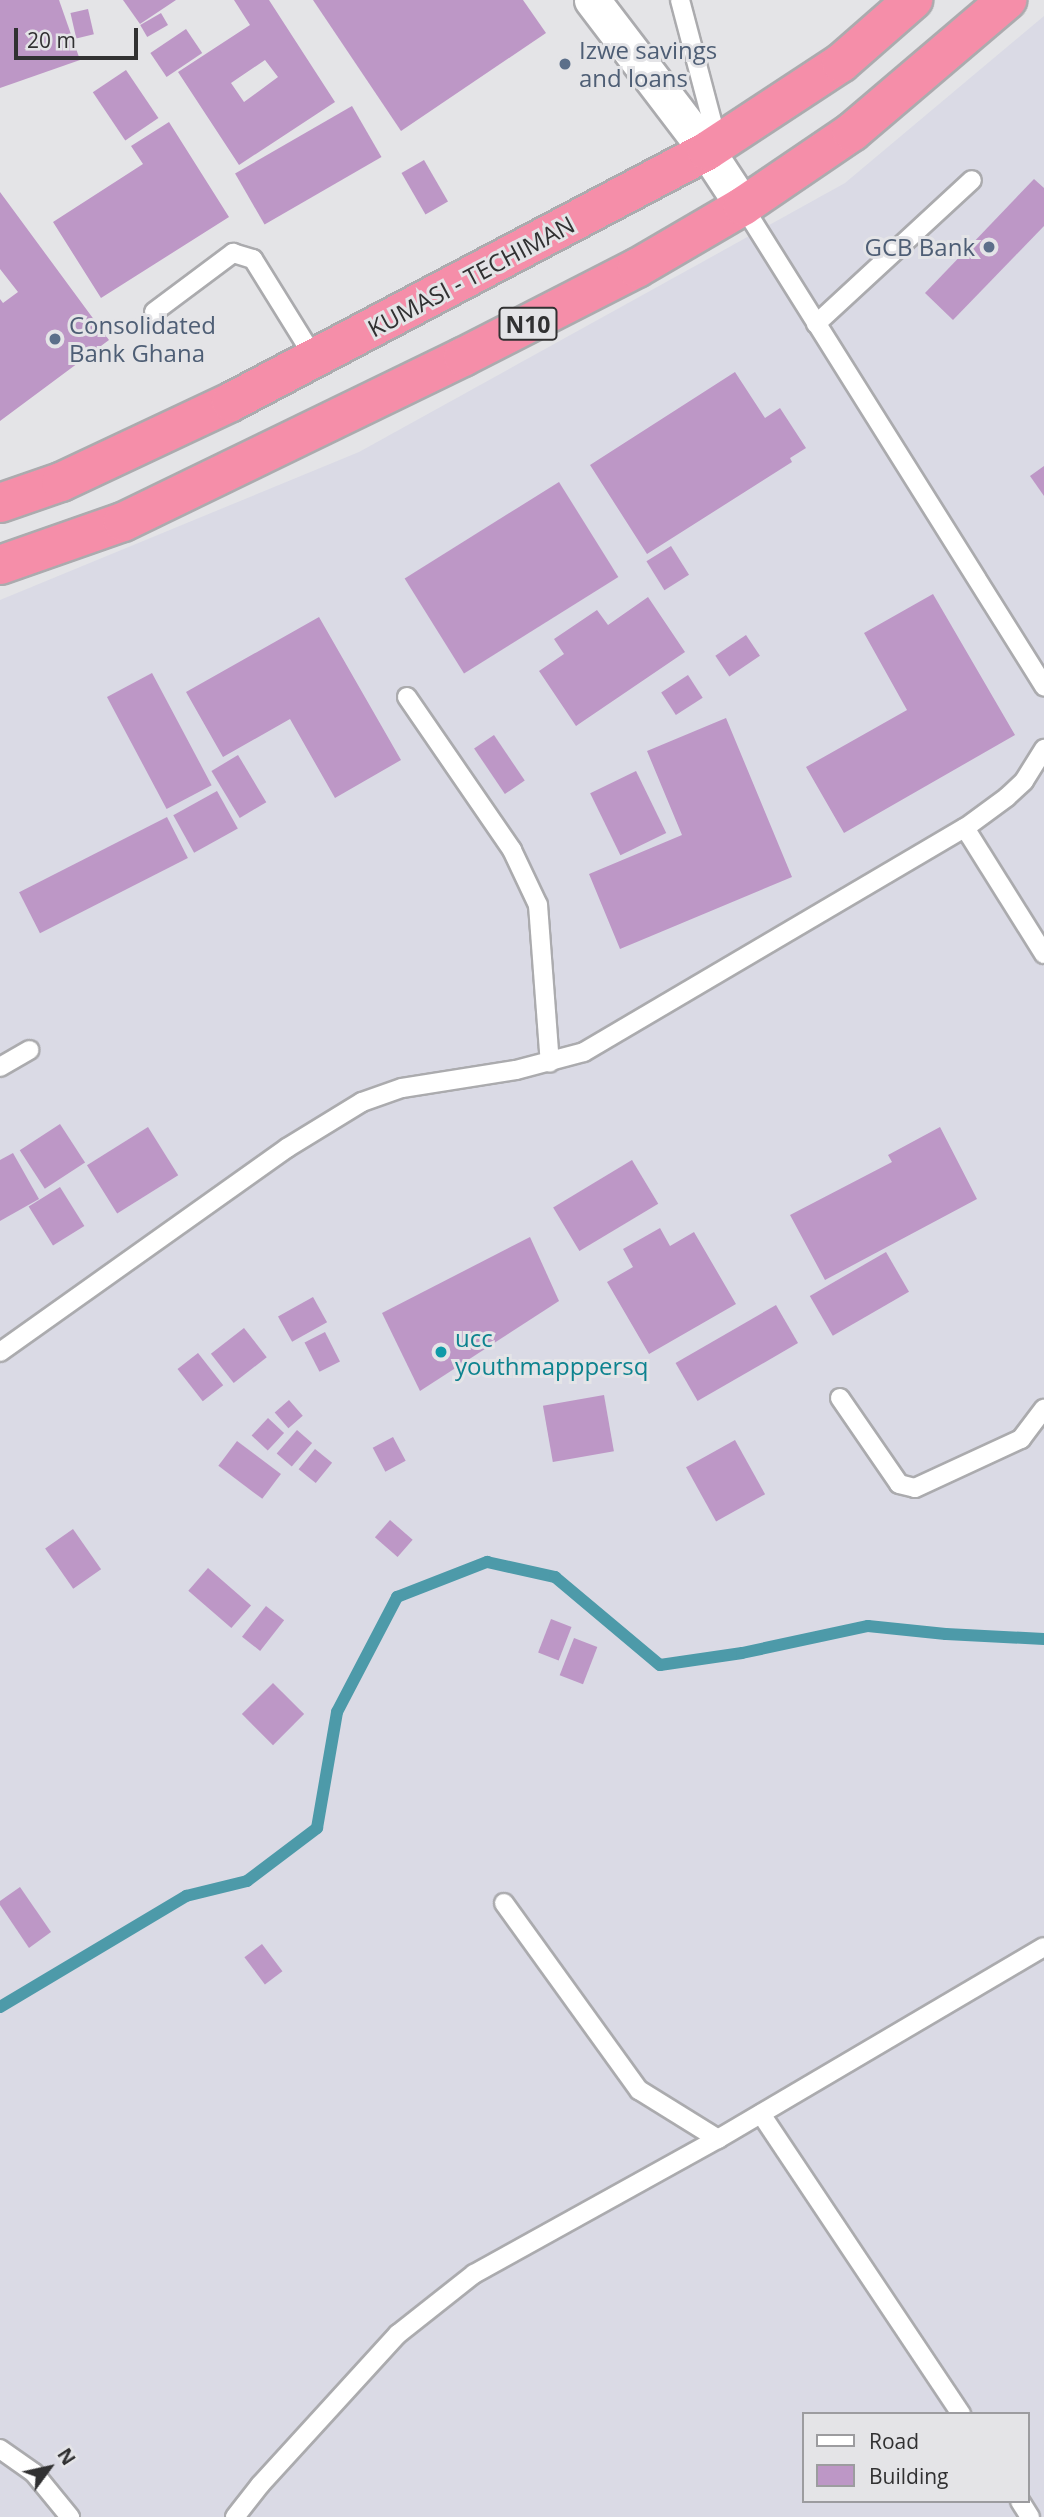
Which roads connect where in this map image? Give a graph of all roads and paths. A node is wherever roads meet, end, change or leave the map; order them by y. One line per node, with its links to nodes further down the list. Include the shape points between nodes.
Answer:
1 (592, 0): 5 (street)
2 (680, 0): 5 (lane)
3 (913, 0): 5 (highway, KUMASI - TECHIMAN, via 841,63)
4 (1007, 0): 7 (highway, N10, via 852,132)
5 (713, 147): 7 (street); 10 (highway, KUMASI - TECHIMAN)
6 (972, 180): 9 (lane)
7 (743, 206): 9 (lane); 12 (highway, N10, via 637,268 463,357 123,522)
8 (154, 312): 10 (lane, via 233,253 253,259)
9 (816, 324): 13 (lane)
10 (315, 359): 11 (highway, KUMASI - TECHIMAN, via 61,482)
11 (0, 503)
12 (0, 565)
13 (1044, 686)
14 (407, 697): 19 (lane, via 512,850 538,905)
15 (1044, 749): 16 (lane, via 1024,781)
16 (965, 828): 17 (lane); 19 (lane, via 621,1033)
17 (1044, 954)
18 (29, 1050): 20 (lane)
19 (550, 1063): 21 (lane, via 402,1088 362,1102 287,1148)
20 (0, 1067)
21 (0, 1352)
22 (840, 1398): 23 (lane, via 898,1483 915,1488 1021,1439)
23 (1044, 1409)
24 (504, 1903): 27 (lane, via 639,2090)
25 (1044, 1947): 26 (lane)
26 (761, 2114): 27 (lane); 28 (lane)
27 (718, 2139): 31 (lane, via 474,2274 398,2334)
28 (960, 2412)
29 (0, 2449): 30 (lane, via 34,2473)
30 (70, 2517)
31 (235, 2517)

